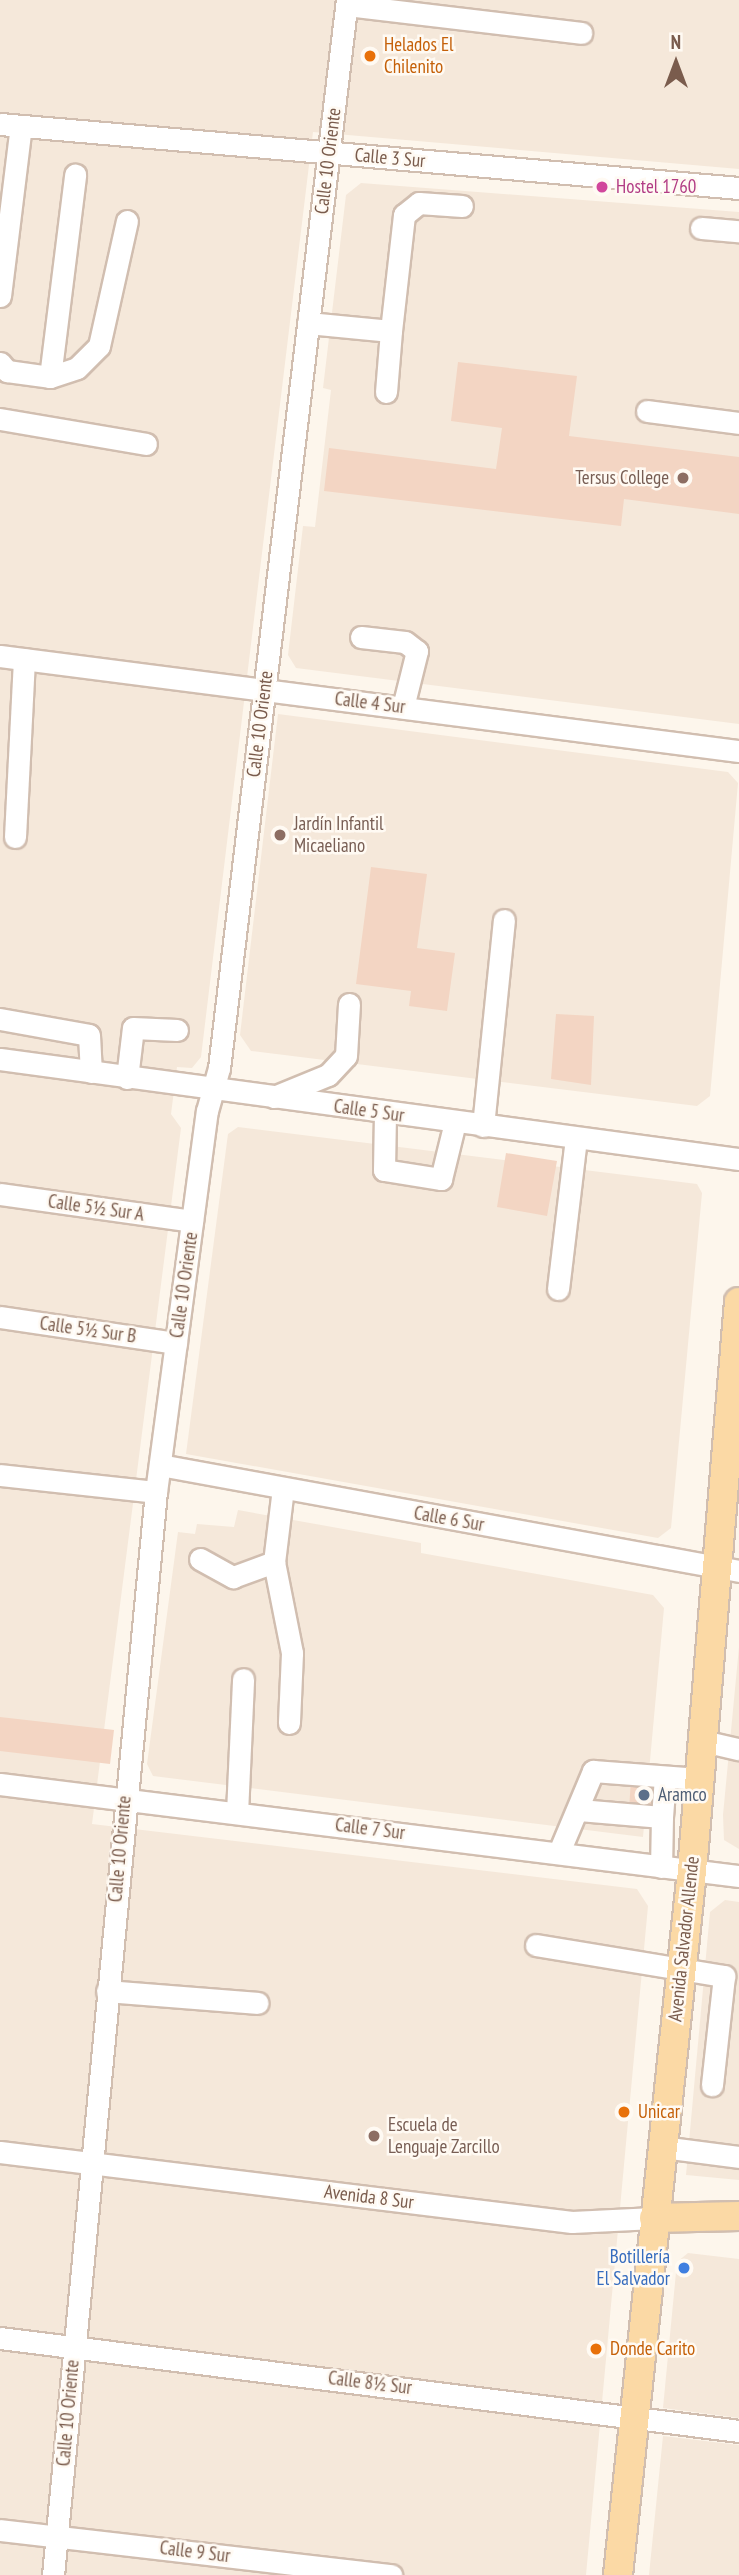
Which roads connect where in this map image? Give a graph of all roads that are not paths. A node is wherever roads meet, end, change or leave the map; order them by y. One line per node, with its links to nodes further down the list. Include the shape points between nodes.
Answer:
1 (347, 2): 2 (street); 4 (street, Calle 10 Oriente)
2 (581, 33)
3 (10, 125): 4 (street, Calle 3 Sur); 11 (street)
4 (328, 152): 6 (street, Calle 3 Sur); 12 (street, Calle 10 Oriente)
5 (75, 175): 15 (street)
6 (739, 188)
7 (462, 206): 13 (street, via 419,203 404,215)
8 (127, 221): 15 (street, via 99,346 77,368)
9 (701, 228): 10 (street)
10 (739, 230)
11 (0, 296)
12 (308, 323): 13 (street); 24 (street, Calle 10 Oriente)
13 (391, 331): 16 (street)
14 (0, 363): 15 (street, via 8,371)
15 (50, 377)
16 (386, 392)
17 (647, 411): 19 (street)
18 (0, 419): 20 (street)
19 (739, 423)
20 (146, 444)
21 (361, 637): 25 (street, via 405,642 417,651)
22 (0, 656): 23 (street, Calle 4 Sur)
23 (24, 659): 24 (street, Calle 4 Sur); 27 (street)
24 (265, 690): 25 (street, Calle 4 Sur); 35 (street, Calle 10 Oriente)
25 (403, 708): 26 (street, Calle 4 Sur)
26 (739, 751)
27 (15, 837)
28 (504, 920): 39 (street)
29 (349, 1004): 36 (street, via 346,1056 328,1075)
30 (0, 1018): 33 (street, via 89,1035)
31 (177, 1030): 34 (street, via 133,1028)
32 (0, 1059): 33 (street, Calle 5 Sur)
33 (91, 1072): 34 (street, Calle 5 Sur)
34 (127, 1078): 35 (street, Calle 5 Sur)
35 (212, 1090): 36 (street, Calle 5 Sur); 43 (street, Calle 10 Oriente)
36 (272, 1098): 37 (street, Calle 5 Sur)
37 (384, 1113): 38 (street, Calle 5 Sur); 38 (street, via 384,1170 441,1179)
38 (455, 1122): 39 (street, Calle 5 Sur)
39 (483, 1126): 40 (street, Calle 5 Sur)
40 (576, 1138): 41 (street, Calle 5 Sur); 44 (street)
41 (739, 1159)
42 (0, 1194): 43 (street, Calle 5½ Sur A)
43 (192, 1222): 47 (street, Calle 10 Oriente)
44 (558, 1289)
45 (738, 1315): 54 (main road, Avenida Salvador Allende)
46 (0, 1317): 47 (street, Calle 5½ Sur B)
47 (176, 1343): 48 (street, Calle 10 Oriente)
48 (160, 1465): 50 (street, Calle 6 Sur); 51 (street, Calle 10 Oriente)
49 (0, 1475): 51 (street)
50 (283, 1488): 53 (street); 54 (street, Calle 6 Sur)
51 (156, 1492): 62 (street, Calle 10 Oriente)
52 (200, 1559): 53 (street, via 233,1577)
53 (274, 1562): 56 (street, via 292,1653)
54 (728, 1569): 57 (main road, Avenida Salvador Allende)
55 (243, 1679): 64 (street)
56 (289, 1723)
57 (703, 1741): 58 (street); 60 (main road, Avenida Salvador Allende)
58 (739, 1749)
59 (665, 1777): 60 (street); 63 (street, via 593,1771); 65 (street)
60 (699, 1779): 68 (main road, Avenida Salvador Allende)
61 (0, 1784): 62 (street, Calle 7 Sur)
62 (124, 1798): 64 (street, Calle 7 Sur); 72 (street, Calle 10 Oriente)
63 (579, 1810): 65 (street); 66 (street)
64 (237, 1813): 66 (street, Calle 7 Sur)
65 (662, 1817): 67 (street)
66 (559, 1852): 67 (street, Calle 7 Sur)
67 (661, 1867): 68 (street, Calle 7 Sur)
68 (692, 1871): 69 (street, Calle 7 Sur); 71 (main road, Avenida Salvador Allende)
69 (739, 1876)
70 (536, 1945): 71 (street)
71 (682, 1967): 74 (street, via 724,1976); 75 (main road, Avenida Salvador Allende)
72 (107, 1991): 73 (street); 78 (street, Calle 10 Oriente)
73 (258, 2003)
74 (712, 2085)
75 (662, 2147): 77 (street); 80 (main road, Avenida Salvador Allende)
76 (0, 2152): 78 (street, Avenida 8 Sur)
77 (739, 2157)
78 (91, 2162): 80 (street, Avenida 8 Sur, via 572,2222); 82 (street, Calle 10 Oriente)
79 (739, 2216): 80 (main road, Avenida 8 Sur)
80 (653, 2218): 83 (main road, Avenida Salvador Allende)
81 (0, 2338): 82 (street, Calle 8½ Sur)
82 (74, 2347): 83 (street, Calle 8½ Sur); 86 (street, Calle 10 Oriente)
83 (634, 2417): 84 (street, Calle 8½ Sur); 89 (main road, Avenida Salvador Allende)
84 (739, 2431)
85 (0, 2530): 86 (street, Calle 9 Sur)
86 (57, 2536): 87 (street, Calle 10 Oriente); 88 (street, Calle 9 Sur)
87 (53, 2575)
88 (391, 2575)
89 (618, 2575)

